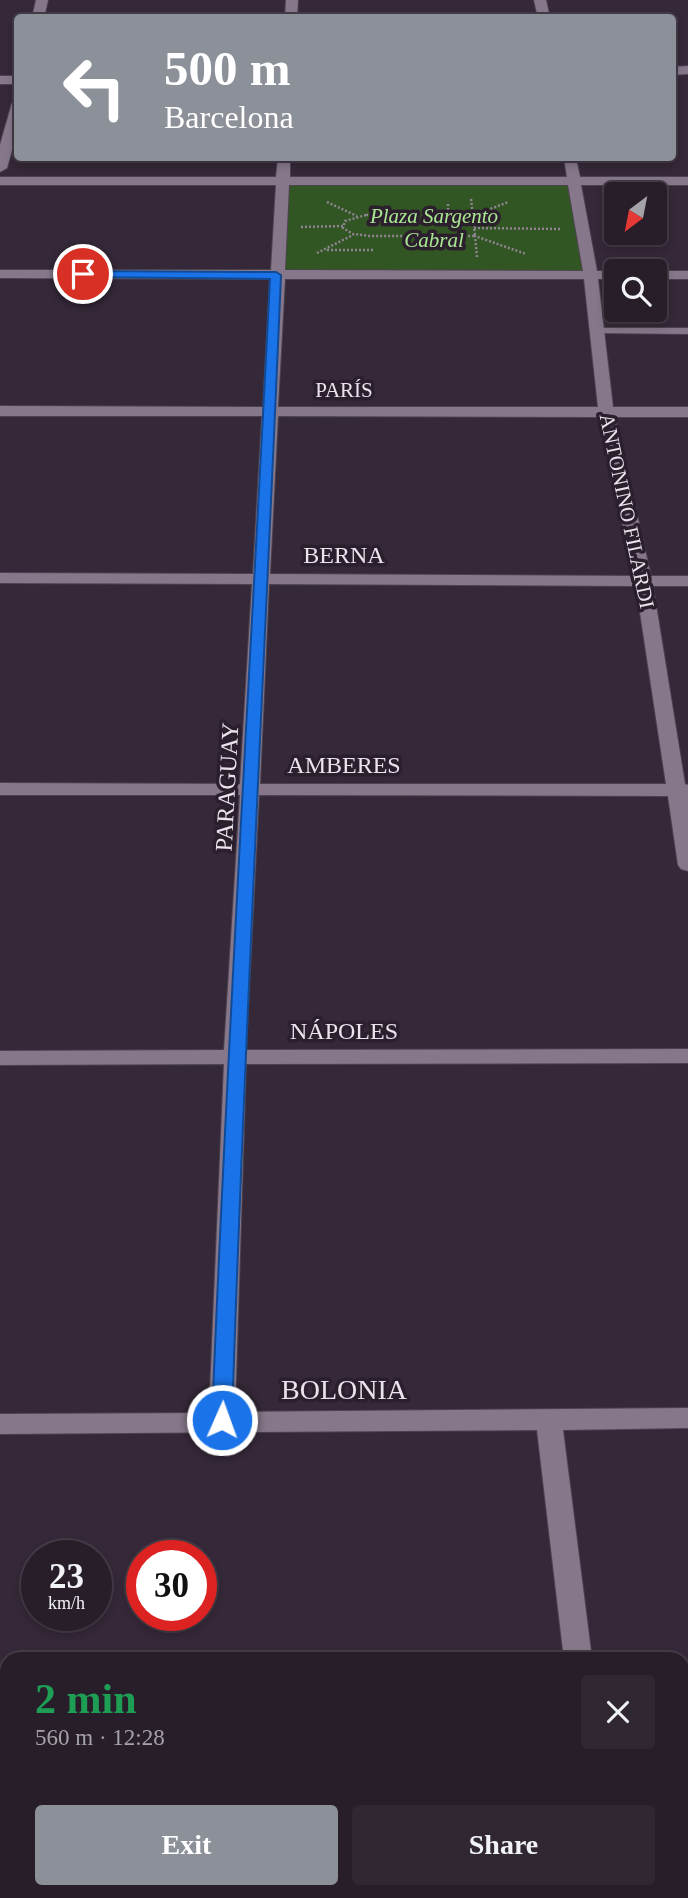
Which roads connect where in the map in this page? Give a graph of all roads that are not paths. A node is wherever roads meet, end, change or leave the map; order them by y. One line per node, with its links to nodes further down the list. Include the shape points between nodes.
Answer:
1 (14, 117): 4 (street)
2 (284, 161): 6 (street, PARAGUAY)
3 (571, 161): 7 (street, ANTONINO FILARDI)
4 (0, 168)
5 (0, 181): 6 (street)
6 (283, 181): 7 (street); 10 (street, PARAGUAY)
7 (574, 181): 8 (street); 11 (street, ANTONINO FILARDI)
8 (688, 181)
9 (0, 274): 10 (street)
10 (276, 275): 11 (street); 18 (street, PARAGUAY)
11 (591, 275): 12 (street); 15 (street, ANTONINO FILARDI)
12 (604, 275)
13 (667, 275): 14 (street)
14 (688, 275)
15 (597, 330): 16 (lane); 19 (street, ANTONINO FILARDI)
16 (688, 331)
17 (0, 411): 18 (street, PARÍS)
18 (270, 411): 19 (street, PARÍS); 22 (street, PARAGUAY)
19 (606, 412): 20 (street, PARÍS); 23 (street, ANTONINO FILARDI)
20 (688, 412)
21 (0, 579): 22 (street, BERNA)
22 (261, 579): 23 (street, BERNA); 26 (street, PARAGUAY)
23 (644, 581): 24 (street, BERNA); 27 (street, ANTONINO FILARDI)
24 (688, 581)
25 (0, 789): 26 (street, AMBERES)
26 (252, 790): 27 (street, AMBERES); 31 (street, PARAGUAY)
27 (681, 790): 28 (street, ANTONINO FILARDI)
28 (688, 865)
29 (688, 1056): 31 (street, NÁPOLES)
30 (0, 1058): 31 (street, NÁPOLES)
31 (235, 1058): 33 (street, PARAGUAY)
32 (688, 1418): 34 (street, BOLONIA)
33 (222, 1420): 34 (street, BOLONIA); 35 (street, BOLONIA)
34 (549, 1422): 36 (street)
35 (0, 1424)
36 (577, 1652)

